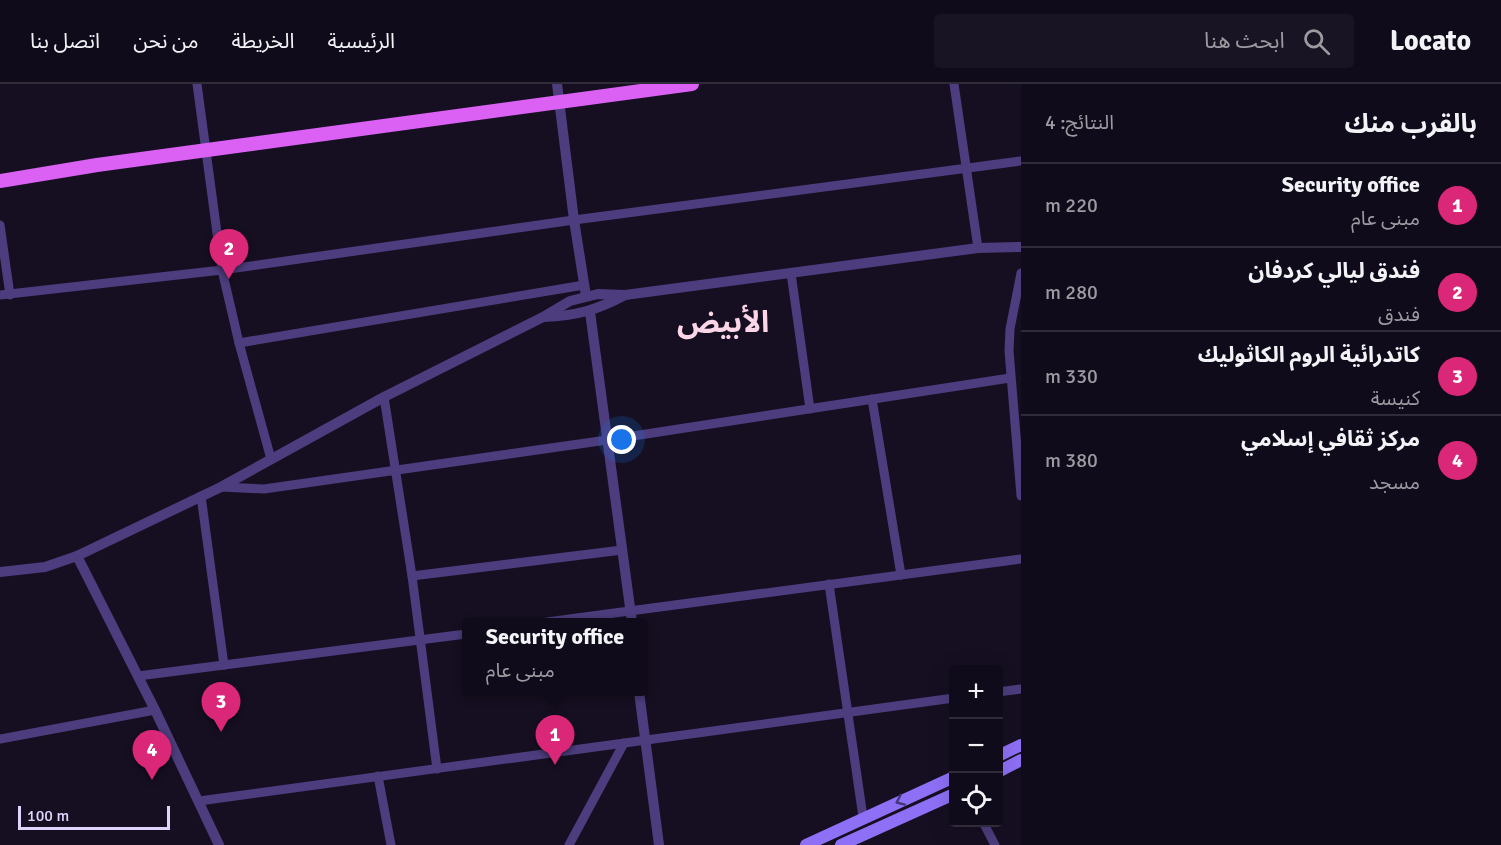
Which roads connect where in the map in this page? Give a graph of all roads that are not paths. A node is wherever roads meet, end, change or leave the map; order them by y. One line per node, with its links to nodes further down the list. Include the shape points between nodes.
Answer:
1 (197, 84): 6 (street)
2 (557, 84): 5 (street)
3 (692, 84): 5 (main road)
4 (954, 84): 8 (street)
5 (559, 101): 6 (main road); 10 (street)
6 (206, 150): 9 (main road); 14 (street)
7 (1021, 161): 8 (street)
8 (966, 168): 10 (street); 13 (street)
9 (0, 181)
10 (574, 220): 14 (street); 17 (street)
11 (0, 225): 18 (street)
12 (1021, 247): 13 (street)
13 (978, 248): 15 (street)
14 (222, 270): 18 (street); 22 (street)
15 (791, 273): 19 (street); 26 (street)
16 (1021, 273): 23 (street, via 1010,329)
17 (585, 291): 19 (street); 21 (street); 22 (street)
18 (5, 295)
19 (625, 295): 20 (street)
20 (590, 312): 21 (street); 27 (street)
21 (543, 317): 24 (street)
22 (239, 343): 28 (street)
23 (1010, 378): 25 (street); 32 (street)
24 (384, 397): 28 (street); 29 (street)
25 (872, 399): 26 (street); 37 (street)
26 (810, 409): 27 (street)
27 (607, 440): 29 (street); 33 (street)
28 (271, 459): 30 (street)
29 (397, 470): 30 (street, via 264,489); 38 (street)
30 (221, 487): 31 (street)
31 (201, 496): 34 (street); 45 (street)
32 (1021, 496)
33 (622, 550): 38 (street); 40 (street)
34 (77, 556): 36 (street, via 45,567); 46 (street)
35 (1021, 559): 37 (street)
36 (0, 572)
37 (900, 575): 39 (street)
38 (412, 576): 44 (street)
39 (829, 584): 40 (street); 52 (street)
40 (630, 611): 41 (street); 42 (street)
41 (577, 618)
42 (631, 618)
43 (462, 635): 44 (street)
44 (420, 640): 45 (street); 59 (street)
45 (224, 665): 46 (street)
46 (138, 676): 51 (street)
47 (1021, 689): 48 (street)
48 (1003, 691)
49 (640, 696): 54 (street)
50 (949, 699): 52 (street)
51 (155, 710): 53 (street); 64 (street)
52 (848, 712): 54 (street); 65 (street)
53 (0, 739)
54 (645, 740): 55 (street); 70 (street)
55 (624, 743): 59 (street); 69 (street)
56 (1021, 745): 57 (main road)
57 (1003, 754)
58 (1021, 760): 60 (main road)
59 (437, 769): 61 (street)
60 (1003, 770)
61 (378, 776): 64 (street); 68 (street)
62 (949, 779): 65 (main road, one-way to 65)
63 (949, 796): 72 (main road)
64 (199, 801): 67 (street)
65 (863, 817): 71 (main road)
66 (986, 827): 73 (street)
67 (219, 845)
68 (391, 845)
69 (569, 845)
70 (659, 845)
71 (806, 845)
72 (841, 845)
73 (995, 845)

